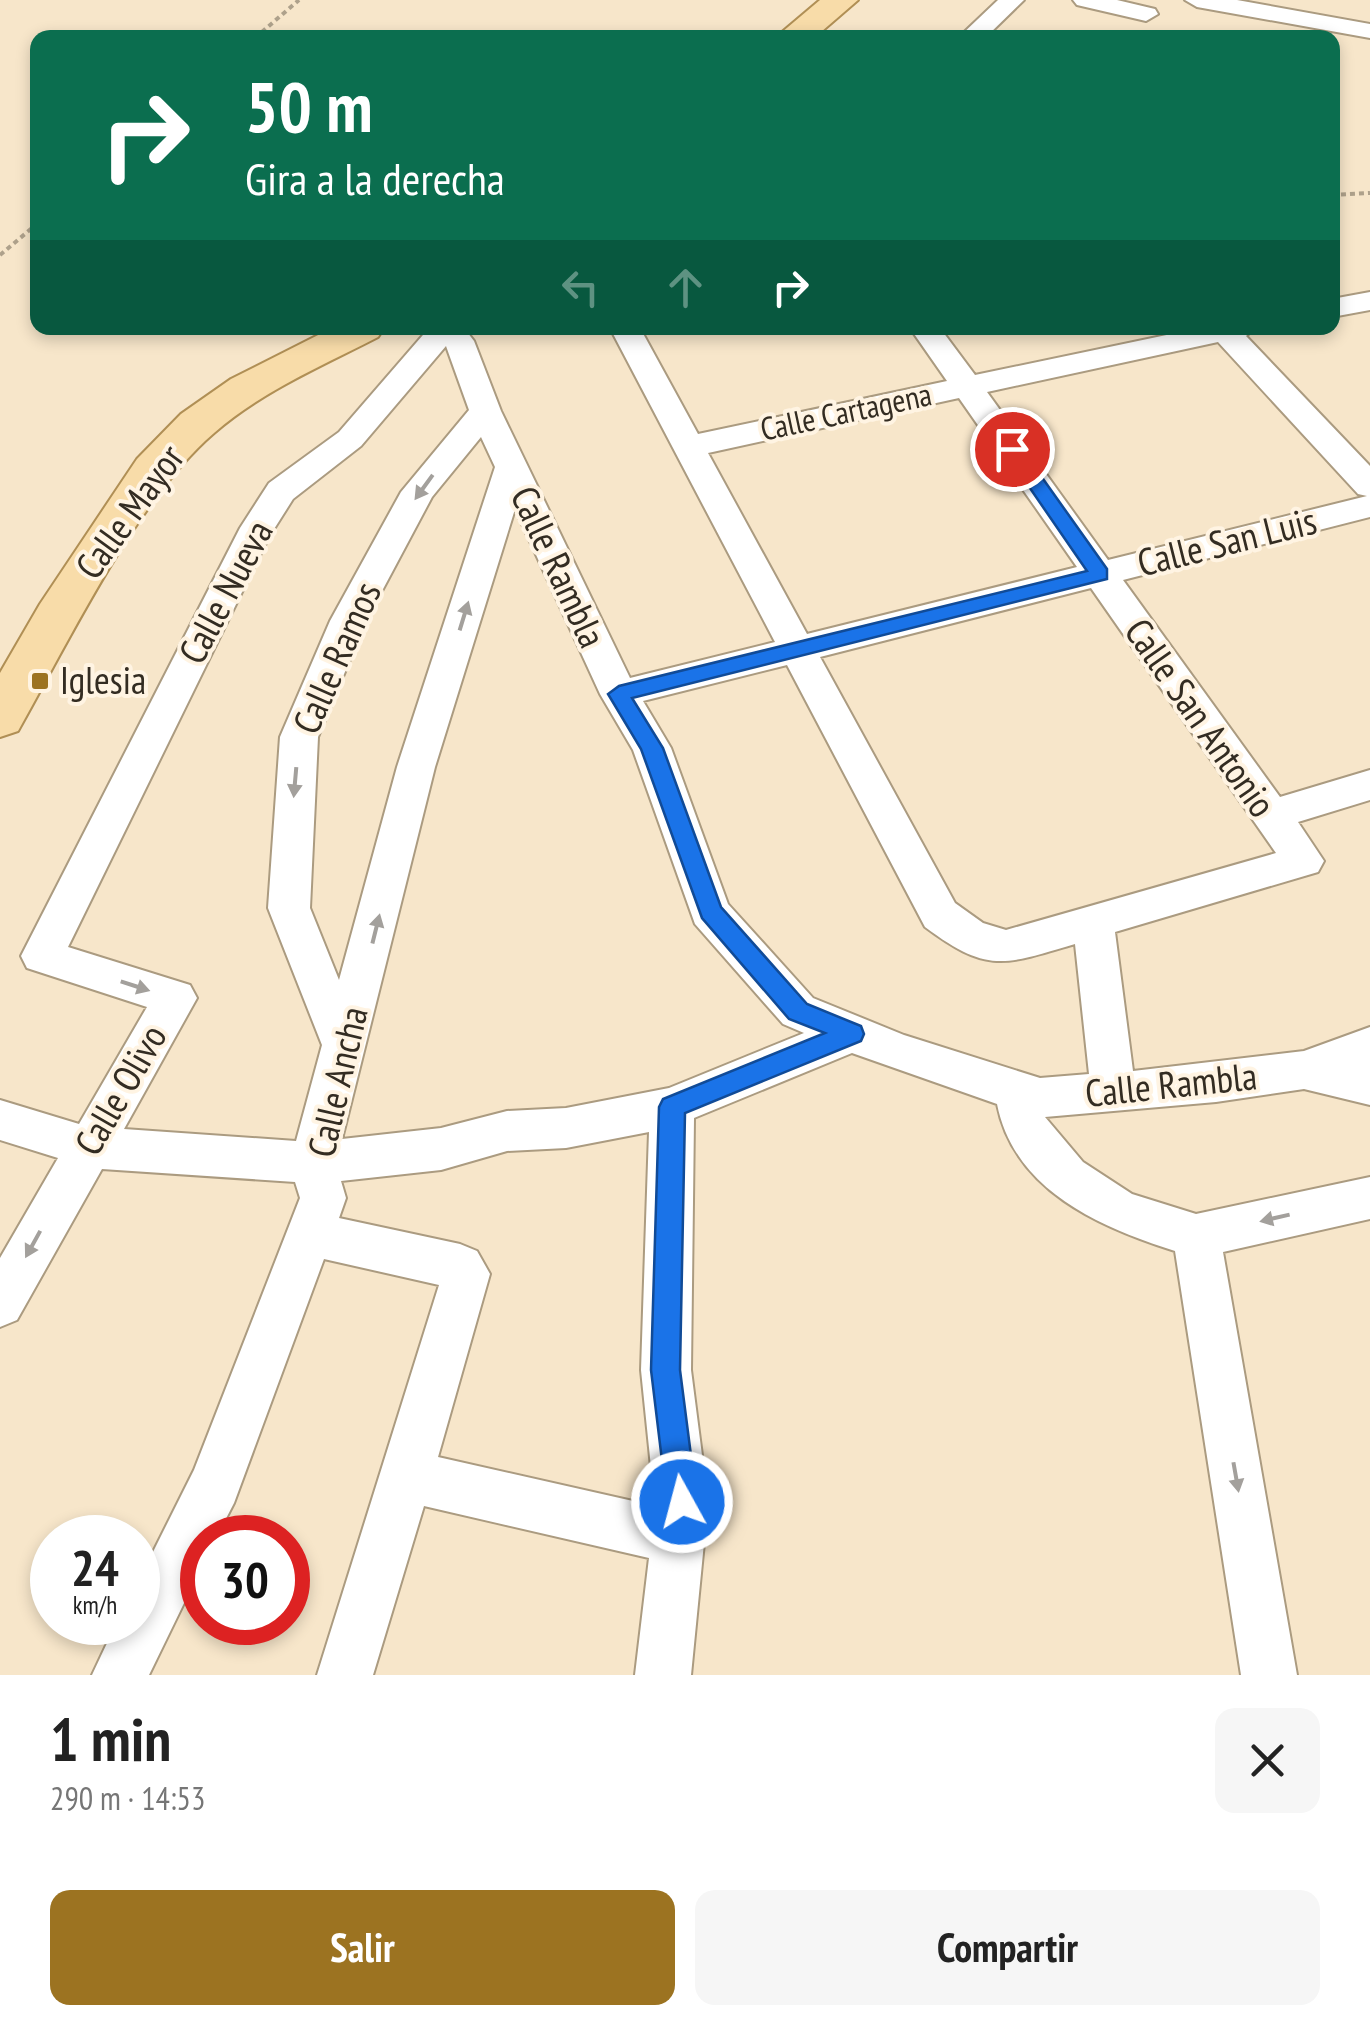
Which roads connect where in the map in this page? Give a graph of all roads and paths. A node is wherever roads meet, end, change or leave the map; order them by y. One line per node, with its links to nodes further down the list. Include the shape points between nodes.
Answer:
1 (300, 0): 7 (path)
2 (841, 0): 8 (main road)
3 (1012, 0): 9 (street)
4 (1086, 0): 6 (street)
5 (1197, 0): 11 (street)
6 (1151, 7): 10 (street)
7 (265, 30)
8 (802, 30)
9 (979, 30)
10 (1129, 30)
11 (1370, 31)
12 (1370, 193): 13 (path)
13 (1340, 195)
14 (30, 230): 15 (path)
15 (0, 255)
16 (1370, 300): 17 (street)
17 (1340, 306)
18 (349, 335): 34 (main road, Calle Mayor, via 246,388 153,468)
19 (440, 335): 38 (street, Calle Nueva, via 350,439 281,492 252,536)
20 (453, 335): 26 (street, Calle Rambla)
21 (629, 335): 27 (street)
22 (930, 335): 25 (street, Calle San Antonio)
23 (1202, 335): 25 (street, Calle Cartagena)
24 (1234, 335): 29 (street)
25 (968, 386): 27 (street, Calle Cartagena); 31 (street, Calle San Antonio)
26 (485, 411): 28 (street, Calle Rambla); 40 (street, Calle Ramos, one-way to 40, via 418,492 348,622 299,738 289,908)
27 (688, 446): 32 (street)
28 (511, 467): 33 (street, Calle Rambla); 40 (street, Calle Ancha, one-way to 28, via 416,768)
29 (1370, 486)
30 (1370, 506): 31 (street, Calle San Luis)
31 (1100, 574): 32 (street, Calle San Luis); 36 (street, Calle San Antonio)
32 (796, 649): 33 (street, Calle San Luis); 37 (street, via 940,915 970,937 1006,946)
33 (619, 694): 39 (street, Calle Rambla, via 652,748 710,912 798,1011)
34 (0, 718)
35 (1370, 785): 36 (street)
36 (1268, 816): 37 (street, Calle San Antonio, via 1304,861)
37 (1094, 921): 45 (street)
38 (42, 956): 48 (street, Calle Olivo, one-way to 48, via 174,998)
39 (852, 1034): 44 (street, Calle Rambla); 46 (street)
40 (348, 1036): 49 (street, Calle Ancha)
41 (1370, 1046): 42 (street, Calle Rambla)
42 (1304, 1070): 43 (street); 45 (street, Calle Rambla)
43 (1370, 1086)
44 (1017, 1090): 45 (street, Calle Rambla, via 1040,1098); 52 (street, via 1024,1130 1068,1177 1118,1212)
45 (1112, 1093)
46 (672, 1107): 49 (street, via 566,1128 508,1130 441,1149); 55 (street, via 666,1370 682,1502)
47 (0, 1120): 48 (street)
48 (87, 1147): 49 (street); 53 (street, Calle Olivo, one-way to 53)
49 (314, 1162): 51 (street, Calle Ancha, via 322,1198)
50 (1370, 1198): 52 (street, one-way to 52)
51 (308, 1234): 54 (street, via 460,1267 466,1274); 56 (street, Calle Ancha, via 215,1484)
52 (1196, 1236): 59 (street, one-way to 59)
53 (0, 1304)
54 (407, 1476): 55 (street); 57 (street)
55 (678, 1538): 58 (street)
56 (120, 1675)
57 (345, 1675)
58 (662, 1675)
59 (1269, 1675)

